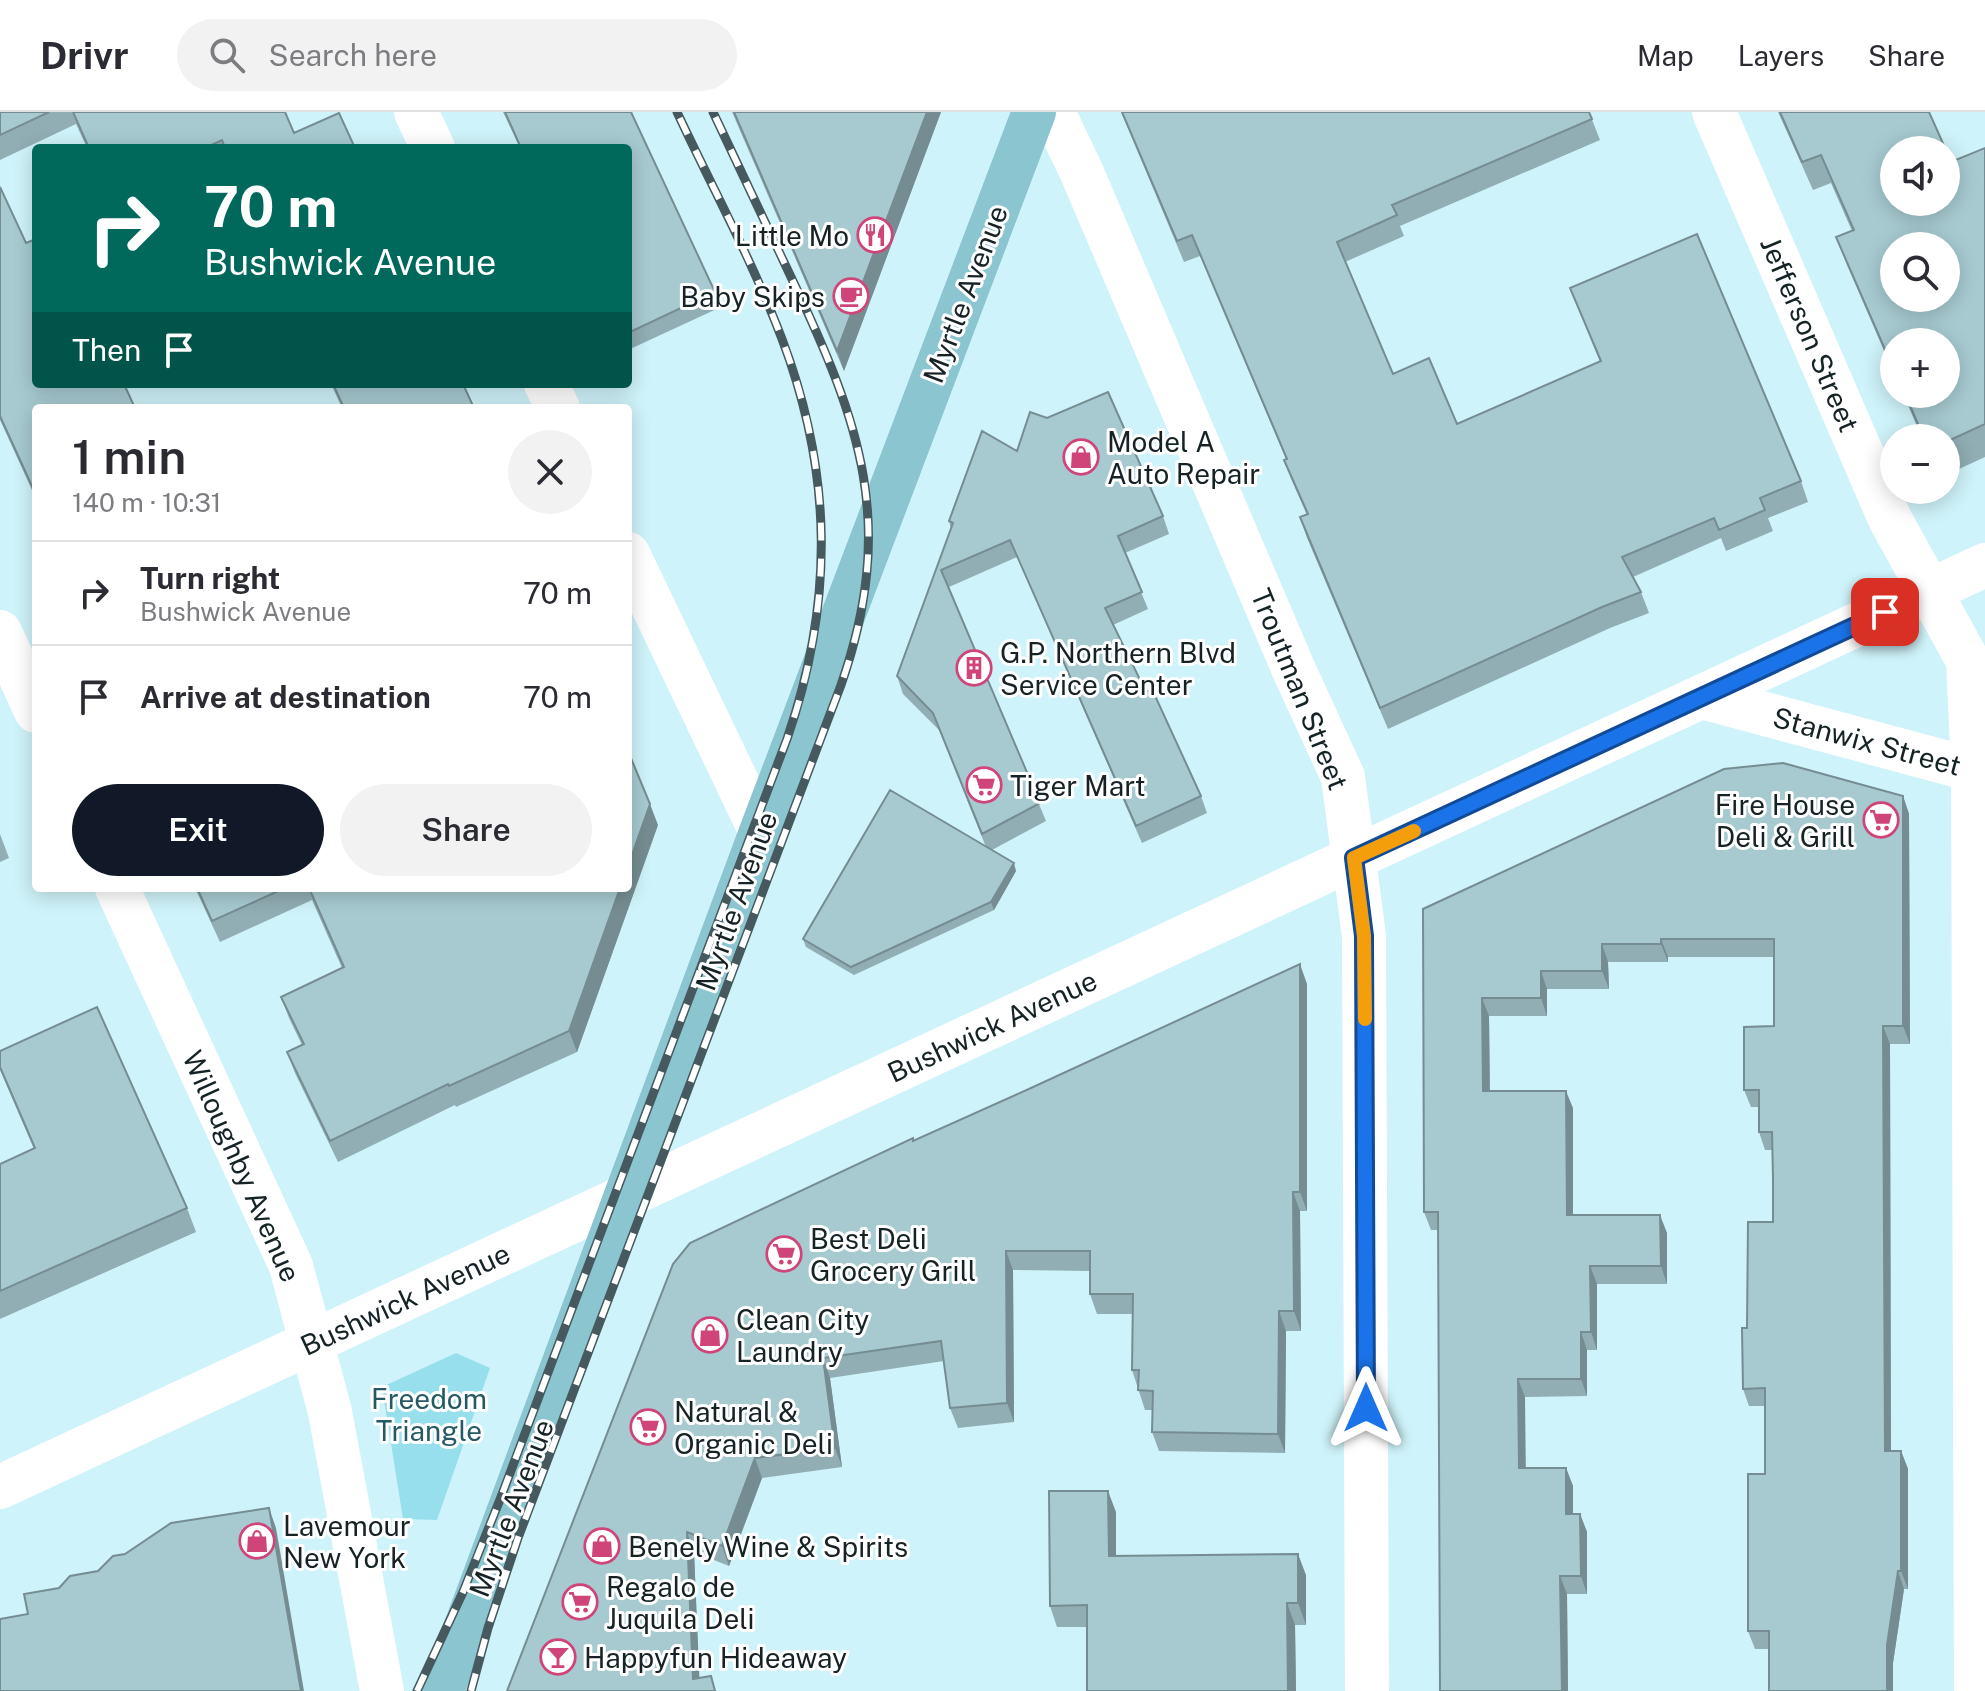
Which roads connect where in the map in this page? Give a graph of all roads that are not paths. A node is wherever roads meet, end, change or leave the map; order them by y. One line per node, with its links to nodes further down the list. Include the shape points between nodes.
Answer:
1 (416, 112): 5 (street)
2 (1034, 112): 13 (main road, Myrtle Avenue)
3 (1053, 112): 14 (street, Troutman Street, via 1343,777)
4 (1714, 112): 8 (street, Jefferson Street, via 1890,519)
5 (431, 144)
6 (632, 562): 13 (street)
7 (1985, 565): 8 (street, Bushwick Avenue)
8 (1930, 591): 10 (street, Bushwick Avenue); 12 (street, Jefferson Street, via 1968,661)
9 (0, 632): 11 (street)
10 (1702, 697): 12 (street, Stanwix Street); 14 (street, Bushwick Avenue)
11 (32, 702)
12 (1979, 772): 22 (street, Jefferson Street)
13 (761, 832): 16 (main road, Myrtle Avenue)
14 (1354, 858): 16 (street, Bushwick Avenue); 21 (street, Troutman Street, via 1364,936)
15 (119, 892): 17 (street, Willoughby Avenue, via 291,1266)
16 (628, 1195): 17 (street, Bushwick Avenue); 20 (main road, Myrtle Avenue)
17 (311, 1342): 18 (street, Bushwick Avenue); 19 (street, Willoughby Avenue, via 330,1412)
18 (0, 1487)
19 (382, 1691)
20 (442, 1691)
21 (1367, 1691)
22 (1976, 1691)

